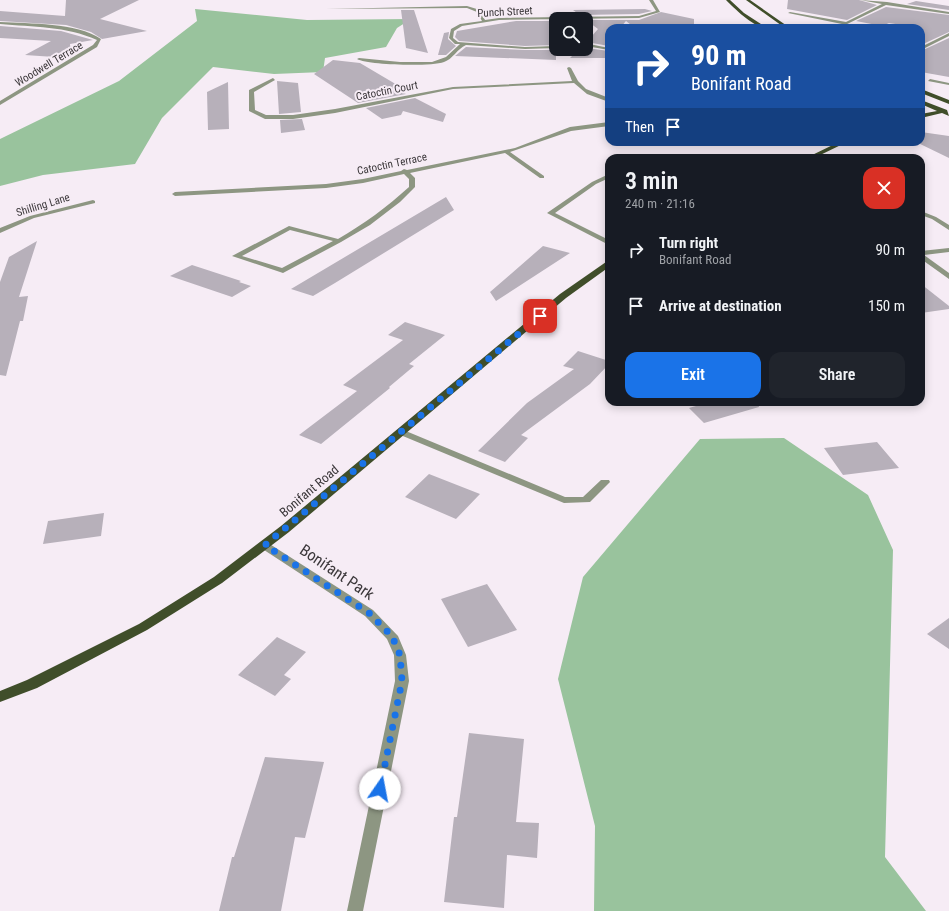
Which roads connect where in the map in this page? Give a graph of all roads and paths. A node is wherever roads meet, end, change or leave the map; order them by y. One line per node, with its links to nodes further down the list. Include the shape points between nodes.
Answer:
1 (651, 0): 10 (street, Punch Street, via 658,12 656,14)
2 (728, 0): 15 (main road)
3 (748, 0): 16 (main road)
4 (862, 0): 6 (street)
5 (894, 0): 6 (street)
6 (885, 4): 9 (street); 14 (street)
7 (328, 9): 12 (street, via 467,7 479,11)
8 (790, 13): 14 (street)
9 (949, 13)
10 (593, 19)
11 (549, 20): 12 (street, Punch Street)
12 (484, 21): 18 (street, Punch Street, via 461,25 452,30 451,38 457,43)
13 (0, 23): 32 (street, Woodwell Terrace, via 86,32 98,39 95,46)
14 (846, 23)
15 (759, 24)
16 (782, 24)
17 (949, 34): 21 (street)
18 (464, 44): 20 (street); 23 (street, via 441,62)
19 (593, 46): 22 (street)
20 (549, 47)
21 (925, 47)
22 (605, 48)
23 (359, 59)
24 (569, 68): 27 (street)
25 (273, 79): 27 (street, Catoctin Court, via 251,91 252,112 266,117 293,117 453,88)
26 (930, 80): 28 (street)
27 (574, 82): 30 (street)
28 (949, 84)
29 (925, 93): 31 (main road)
30 (605, 99)
31 (949, 102)
32 (0, 103)
33 (925, 104): 34 (main road)
34 (947, 112): 35 (main road)
35 (925, 115)
36 (605, 125): 38 (street, Catoctin Terrace, via 570,129)
37 (833, 146): 39 (main road)
38 (505, 151): 40 (street, Catoctin Terrace); 41 (street)
39 (817, 154)
40 (404, 171): 43 (street, Catoctin Terrace, via 326,186); 48 (street, via 412,178 412,187 387,210)
41 (542, 177)
42 (605, 178): 49 (street, via 550,213)
43 (175, 194)
44 (93, 202): 47 (street, Shilling Lane, via 32,217)
45 (925, 215): 46 (street)
46 (949, 228)
47 (0, 231)
48 (339, 241): 48 (street, via 289,228 236,256 283,271)
49 (605, 241)
50 (949, 250): 51 (street)
51 (925, 253)
52 (925, 257): 54 (street)
53 (605, 267): 55 (main road, Bonifant Road, via 563,296)
54 (949, 277)
55 (401, 432): 56 (street, via 564,500 586,500); 57 (main road, Bonifant Road)
56 (605, 482)
57 (265, 545): 58 (main road, Bonifant Road, via 218,580 143,627 32,684); 59 (street, Bonifant Park, via 369,613 392,636 400,655 402,681)
58 (0, 697)
59 (355, 911)

